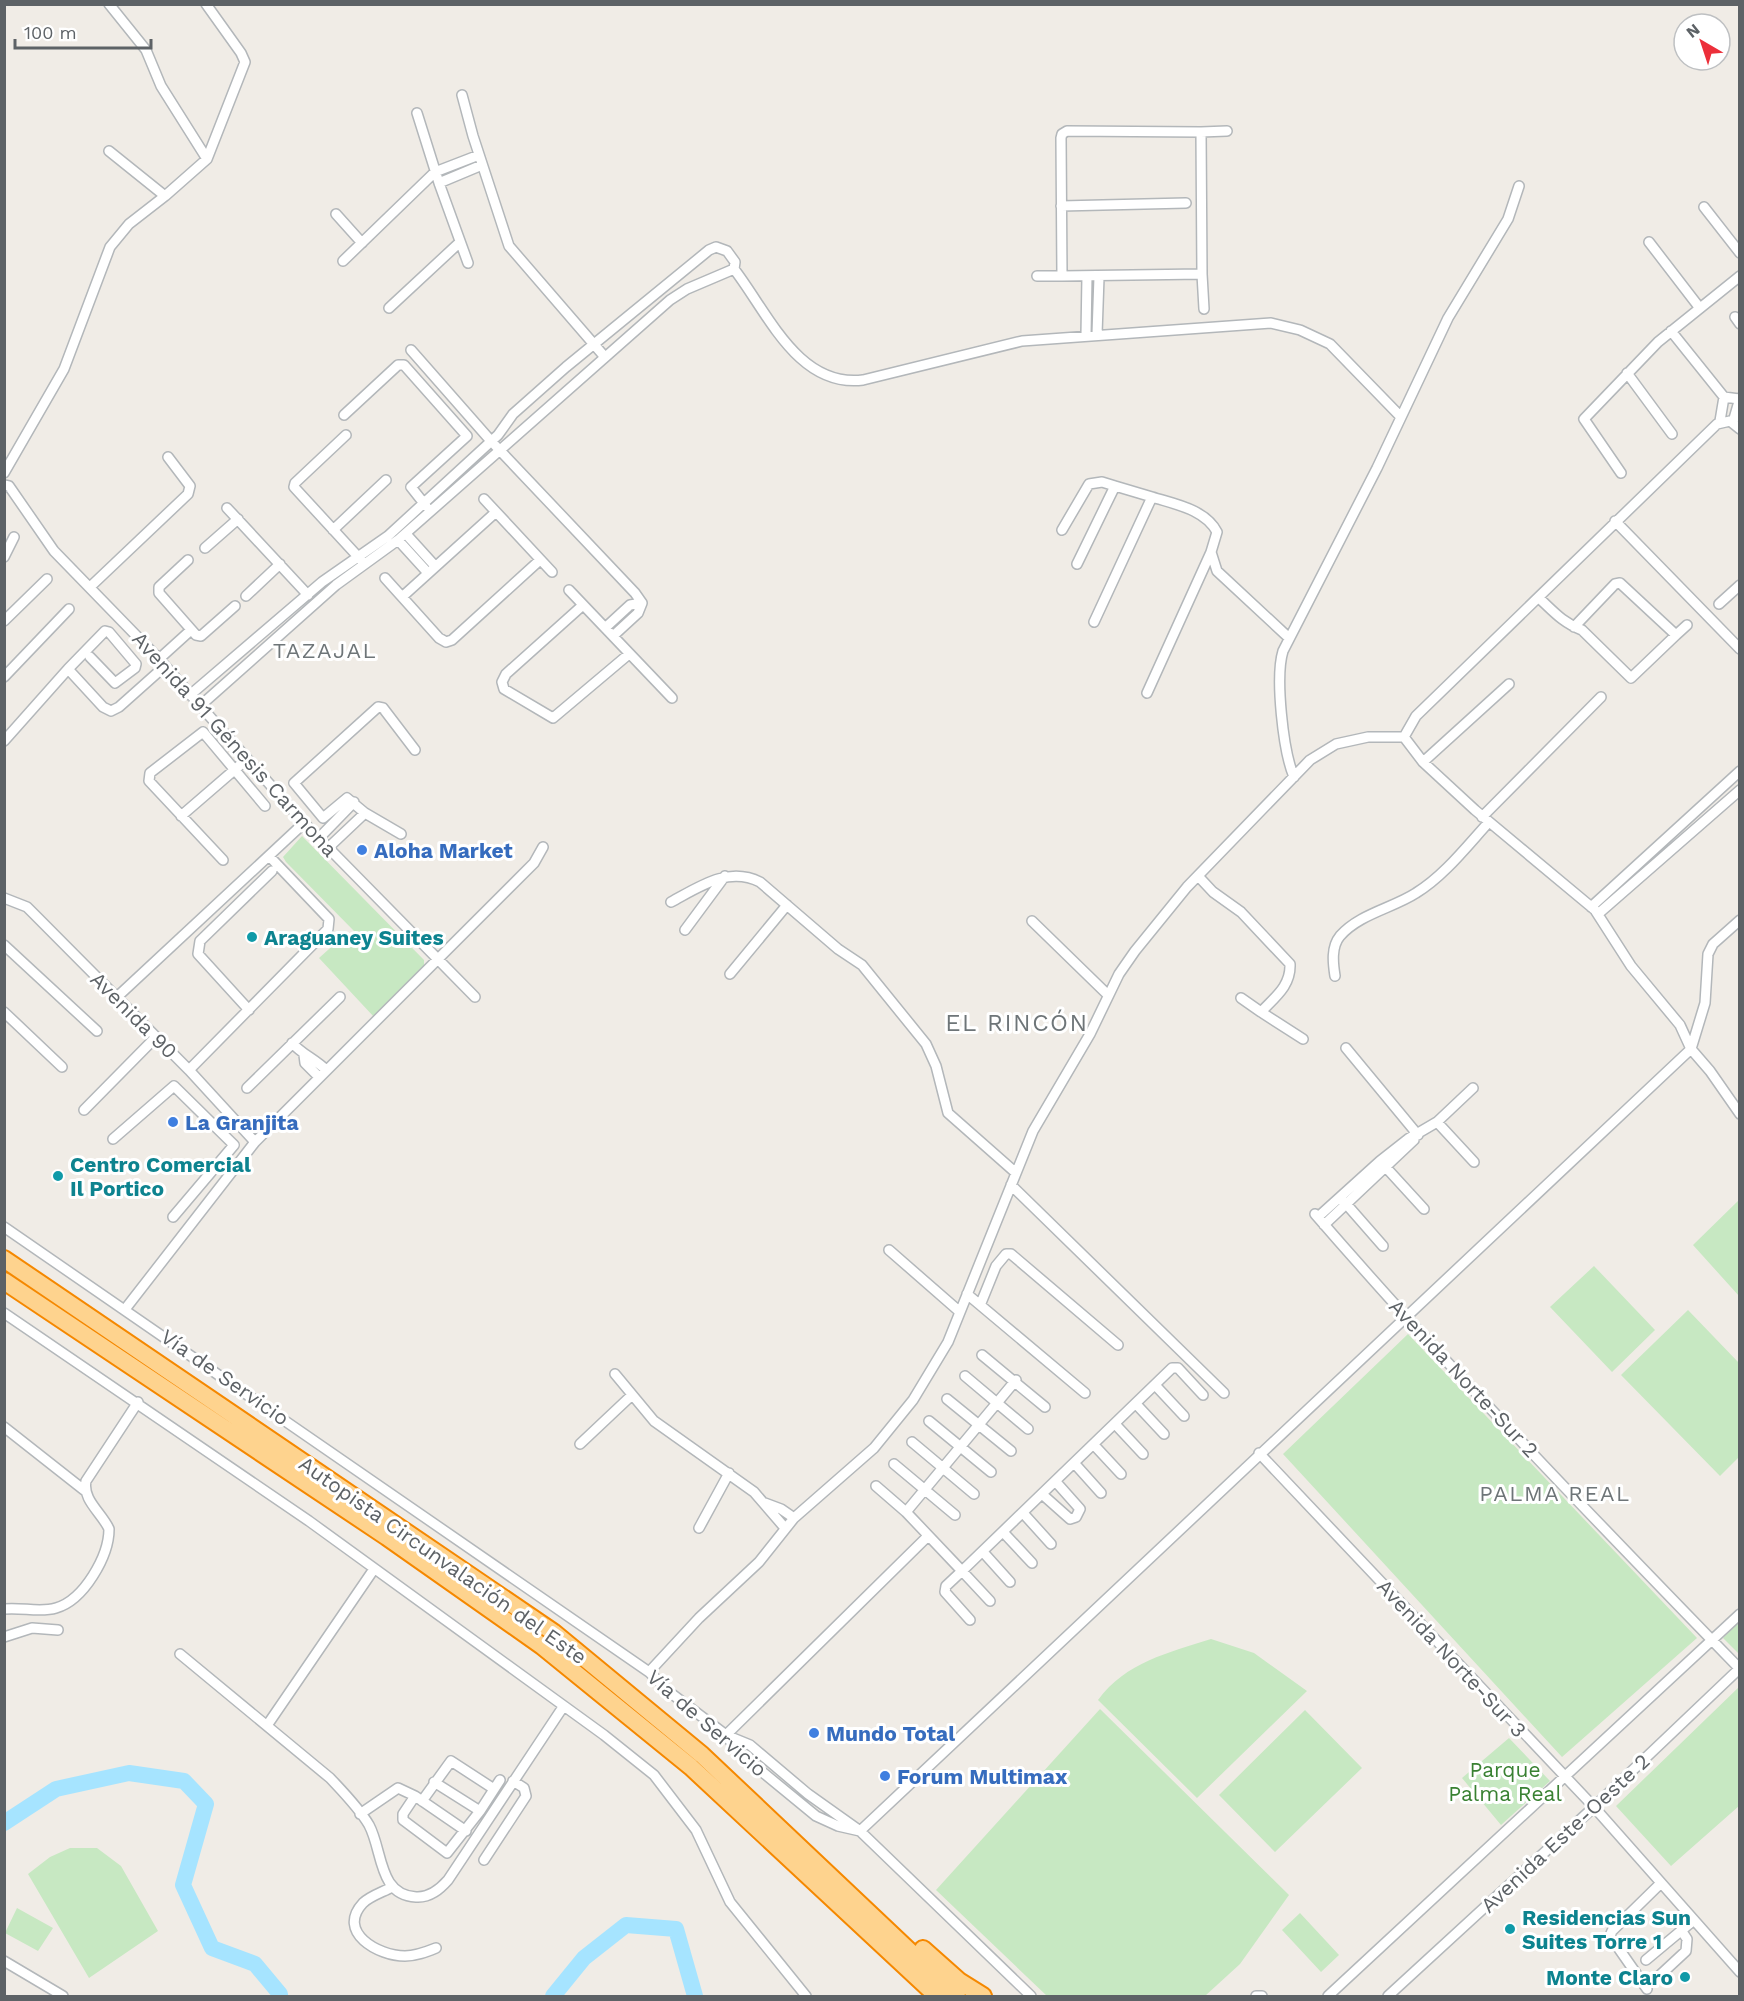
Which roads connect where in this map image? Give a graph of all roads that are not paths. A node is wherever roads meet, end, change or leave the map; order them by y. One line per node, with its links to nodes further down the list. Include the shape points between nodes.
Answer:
1 (109, 4): 9 (street, via 146,50 161,86)
2 (206, 4): 9 (street, via 245,62)
3 (462, 95): 8 (street)
4 (417, 112): 11 (street)
5 (1202, 132): 6 (street); 16 (street, via 1067,131 1062,134); 26 (street)
6 (1227, 132)
7 (109, 151): 14 (street)
8 (479, 155): 10 (street); 11 (street)
9 (207, 159): 14 (street)
10 (482, 165): 12 (street); 38 (street, via 509,246)
11 (435, 172): 12 (street); 20 (street)
12 (439, 183): 21 (street)
13 (1519, 186): 45 (street, via 1508,219 1448,318)
14 (165, 196): 54 (street, via 129,224 110,247 64,369)
15 (1186, 203): 16 (street)
16 (1061, 206): 28 (street)
17 (1704, 207): 22 (street)
18 (336, 214): 20 (street)
19 (1649, 242): 32 (street)
20 (362, 243): 23 (street)
21 (459, 243): 24 (street); 33 (street)
22 (1740, 253)
23 (343, 261)
24 (468, 263)
25 (734, 269): 36 (street, via 796,356 816,372 839,381 868,380 1010,343); 38 (street, via 735,262 727,251 716,247 709,250); 40 (street, via 670,300)
26 (1202, 274): 31 (street); 34 (street)
27 (1037, 276): 28 (street)
28 (1062, 276): 29 (street)
29 (1087, 276): 31 (street); 36 (street)
30 (1740, 276): 32 (street)
31 (1099, 277): 37 (street)
32 (1700, 307): 35 (street)
33 (389, 308)
34 (1204, 309)
35 (1671, 331): 41 (street); 42 (street)
36 (1086, 334): 37 (street)
37 (1097, 334): 45 (street, via 1267,323 1300,330 1330,344)
38 (593, 343): 40 (street); 51 (street, via 513,414)
39 (411, 350): 51 (street)
40 (604, 356): 52 (street)
41 (1627, 373): 49 (street); 55 (street, via 1584,419)
42 (1724, 397): 43 (street); 46 (street)
43 (1739, 398): 47 (street)
44 (344, 415): 61 (street, via 398,365 404,364 467,436 411,487)
45 (1401, 417): 105 (street)
46 (1720, 422): 47 (street); 65 (street)
47 (1733, 422): 48 (street)
48 (1740, 429)
49 (1672, 434)
50 (346, 435): 66 (street, via 294,487)
51 (491, 441): 52 (street); 61 (street)
52 (500, 449): 61 (street); 92 (street)
53 (168, 457): 86 (street, via 190,486 188,494)
54 (4, 473)
55 (1621, 473)
56 (387, 480): 66 (street)
57 (4, 485): 86 (street, Avenida 91 Génesis Carmona, via 9,486 54,551)
58 (1115, 486): 59 (street); 67 (street, via 1089,484); 77 (street)
59 (1152, 497): 71 (street, via 1203,516 1217,532); 98 (street)
60 (484, 499): 63 (street)
61 (427, 507): 69 (street); 73 (street)
62 (227, 508): 64 (street)
63 (496, 512): 75 (street); 79 (street)
64 (238, 519): 70 (street); 76 (street)
65 (1615, 521): 91 (street); 106 (street)
66 (333, 530): 73 (street)
67 (1062, 530)
68 (14, 537): 72 (street)
69 (402, 537): 78 (street); 79 (street)
70 (205, 548)
71 (1211, 552): 81 (street); 84 (street)
72 (4, 557)
73 (359, 557): 78 (street); 88 (street)
74 (188, 560): 102 (street, via 159,587 159,593)
75 (540, 560): 80 (street); 90 (street, via 446,642)
76 (280, 564): 88 (street); 89 (street)
77 (1077, 564)
78 (366, 565): 119 (street, via 336,585)
79 (432, 569): 90 (street)
80 (552, 572)
81 (1219, 573): 84 (street, via 1210,573); 105 (street)
82 (385, 578): 90 (street)
83 (47, 579): 97 (street)
84 (1197, 581): 115 (street)
85 (1740, 585): 93 (street)
86 (90, 587): 109 (street, Avenida 91 Génesis Carmona)
87 (569, 590): 94 (street)
88 (308, 595): 116 (street)
89 (246, 596)
90 (402, 597)
91 (1539, 598): 100 (street); 120 (street, via 1416,716)
92 (642, 603): 101 (street, via 630,605); 104 (street, via 638,613)
93 (1719, 604)
94 (583, 605): 101 (street); 107 (street, via 506,675 504,689 553,718)
95 (235, 606): 102 (street, via 199,637)
96 (69, 609): 111 (street)
97 (4, 621)
98 (1094, 622)
99 (1687, 625): 103 (street)
100 (1574, 627): 103 (street, via 1620,583); 112 (street, via 1582,630)
101 (605, 628): 104 (street)
102 (191, 630): 109 (street)
103 (1676, 634): 112 (street)
104 (613, 636): 107 (street)
105 (1288, 637): 127 (street, via 1280,670 1286,748)
106 (1740, 649)
107 (629, 654): 118 (street)
108 (90, 657): 110 (street, via 115,683 135,668 105,631)
109 (162, 662): 116 (street, Avenida 91 Génesis Carmona); 121 (street, via 111,711 68,669)
110 (68, 669)
111 (4, 677)
112 (1631, 678): 114 (street)
113 (1509, 684): 124 (street)
114 (1623, 686)
115 (1147, 693)
116 (190, 695): 119 (street, Avenida 91 Génesis Carmona)
117 (1601, 697): 133 (street)
118 (672, 698)
119 (200, 706): 123 (street, Avenida 91 Génesis Carmona)
120 (1404, 737): 124 (street); 127 (street, via 1368,737 1336,744 1310,760)
121 (4, 741)
122 (415, 750): 129 (street, via 383,708 378,707 294,783 323,818 347,798)
123 (247, 759): 125 (street); 134 (street, Avenida 91 Génesis Carmona)
124 (1423, 762): 133 (street)
125 (234, 769): 130 (street); 132 (street); 132 (street, via 203,732 150,773 149,781)
126 (1740, 771): 147 (street)
127 (1294, 777): 143 (street)
128 (1740, 790): 147 (street)
129 (354, 802): 131 (street); 136 (street)
130 (265, 806)
131 (365, 813): 135 (street); 138 (street)
132 (181, 816): 140 (street)
133 (1486, 819): 147 (street); 154 (street, via 1448,866 1419,891 1341,935 1332,961)
134 (304, 823): 136 (street, Avenida 91 Génesis Carmona); 139 (street)
135 (401, 834)
136 (319, 837): 138 (street, Avenida 91 Génesis Carmona)
137 (543, 847): 152 (street, via 534,863)
138 (328, 848): 152 (street, Avenida 91 Génesis Carmona)
139 (269, 856): 156 (street); 160 (street, via 330,924 322,937)
140 (222, 860)
141 (272, 871): 160 (street, via 197,947 198,954)
142 (725, 876): 145 (street); 146 (street, via 750,877); 150 (street)
143 (1198, 876): 155 (street, via 1135,951); 162 (street, via 1241,912 1290,964 1284,989)
144 (4, 898): 156 (street, Avenida 90, via 27,907)
145 (671, 902)
146 (787, 905): 153 (street); 186 (street, via 862,965 926,1044 948,1113)
147 (1595, 911): 168 (street, via 1632,966 1680,1025)
148 (1740, 920): 168 (street, via 1713,944 1708,954 1705,1003)
149 (1032, 921): 155 (street)
150 (685, 930)
151 (4, 945): 163 (street)
152 (439, 960): 158 (street, Avenida 91 Génesis Carmona); 172 (street)
153 (730, 974)
154 (1335, 976)
155 (1108, 996): 186 (street, via 1033,1131)
156 (117, 997): 164 (street, Avenida 90)
157 (340, 997): 166 (street)
158 (475, 997)
159 (1241, 998): 162 (street)
160 (249, 1010): 171 (street)
161 (4, 1012): 170 (street)
162 (1261, 1012): 165 (street)
163 (97, 1031)
164 (156, 1037): 171 (street, Avenida 90); 176 (street)
165 (1303, 1039)
166 (292, 1043): 169 (street); 174 (street)
167 (1346, 1048): 179 (street)
168 (1691, 1049): 177 (street); 201 (street)
169 (304, 1055): 172 (street, via 311,1056); 173 (street, via 306,1064)
170 (62, 1066)
171 (189, 1070): 181 (street, Avenida 90)
172 (326, 1070): 173 (street)
173 (319, 1077): 181 (street)
174 (247, 1088)
175 (1473, 1088): 178 (street)
176 (84, 1110)
177 (1740, 1114)
178 (1437, 1122): 179 (street); 184 (street)
179 (1418, 1135): 185 (street)
180 (113, 1139): 182 (street, via 174,1086 234,1145)
181 (255, 1142): 183 (street)
182 (229, 1151): 183 (street); 190 (street)
183 (240, 1161): 198 (street)
184 (1474, 1162)
185 (1382, 1164): 188 (street); 189 (street)
186 (1016, 1173): 187 (street)
187 (1011, 1185): 196 (street); 209 (street)
188 (1343, 1200): 192 (street); 201 (street, Avenida Norte-Sur 2, via 1319,1219)
189 (1424, 1209)
190 (172, 1217)
191 (4, 1227): 198 (street, Vía de Servicio)
192 (1383, 1246)
193 (889, 1250): 199 (street)
194 (4, 1259): 288 (highway, Autopista Circunvalación del Este, via 553,1632 702,1755)
195 (4, 1281): 299 (highway, Autopista Circunvalación del Este, via 387,1537 542,1646 691,1767)
196 (967, 1294): 197 (street); 199 (street)
197 (981, 1303): 202 (street, via 996,1266 1006,1254 1011,1254); 208 (street)
198 (126, 1308): 268 (street, Vía de Servicio)
199 (960, 1312): 248 (street, via 948,1342 913,1400 874,1448)
200 (4, 1313): 214 (street)
201 (1407, 1317): 229 (street); 265 (street, Avenida Norte-Sur 2)
202 (1118, 1345)
203 (982, 1355): 206 (street)
204 (615, 1374): 210 (street)
205 (965, 1376): 213 (street)
206 (1016, 1380): 213 (street); 216 (street)
207 (1155, 1385): 211 (street, via 1175,1367); 215 (street); 217 (street)
208 (1085, 1393)
209 (1224, 1393)
210 (632, 1395): 225 (street); 235 (street, via 669,1434)
211 (1203, 1395)
212 (947, 1399): 219 (street)
213 (997, 1401): 219 (street); 222 (street)
214 (138, 1402): 239 (street, via 86,1481); 256 (street)
215 (1136, 1404): 220 (street); 223 (street)
216 (1045, 1407)
217 (1184, 1416)
218 (929, 1421): 227 (street)
219 (979, 1424): 227 (street); 228 (street)
220 (1115, 1424): 226 (street); 230 (street)
221 (4, 1427): 239 (street)
222 (1028, 1429)
223 (1164, 1434)
224 (912, 1442): 233 (street)
225 (580, 1444)
226 (1094, 1445): 232 (street); 236 (street)
227 (961, 1446): 233 (street); 234 (street)
228 (1011, 1451)
229 (1259, 1453): 272 (street, Avenida Norte-Sur 3); 284 (street)
230 (1143, 1454)
231 (894, 1464): 240 (street)
232 (1075, 1464): 237 (street); 241 (street)
233 (944, 1468): 240 (street); 242 (street)
234 (991, 1472)
235 (729, 1473): 244 (street); 249 (street)
236 (1121, 1474)
237 (1056, 1482): 243 (street); 243 (street, via 1080,1509 1076,1517 1070,1519)
238 (876, 1486): 245 (street)
239 (84, 1490): 260 (street, via 109,1529 106,1550 96,1569 78,1594 58,1608)
240 (925, 1490): 245 (street); 247 (street)
241 (1101, 1492)
242 (974, 1494)
243 (1043, 1495): 246 (street)
244 (765, 1503): 248 (street); 250 (street)
245 (906, 1512): 252 (street)
246 (1023, 1513): 251 (street); 253 (street)
247 (955, 1515)
248 (794, 1518): 250 (street)
249 (699, 1527)
250 (785, 1528): 268 (street, via 759,1562)
251 (1003, 1532): 254 (street); 255 (street)
252 (927, 1537): 257 (street); 271 (street)
253 (1051, 1544)
254 (983, 1551): 257 (street); 258 (street)
255 (1032, 1563)
256 (375, 1569): 269 (street); 270 (street)
257 (962, 1571): 259 (street); 262 (street, via 943,1589)
258 (1010, 1582)
259 (990, 1601)
260 (4, 1609)
261 (1740, 1614): 265 (street, Avenida Este-Oeste 2)
262 (970, 1620)
263 (58, 1630): 264 (street, via 32,1629)
264 (4, 1637)
265 (1711, 1641): 267 (street, Avenida Norte-Sur 2); 272 (street, Avenida Este-Oeste 2)
266 (180, 1654): 270 (street)
267 (1739, 1669): 280 (street, Avenida Este-Oeste 2)
268 (648, 1672): 271 (street, Vía de Servicio)
269 (563, 1707): 274 (street); 298 (street, via 654,1775 696,1830 730,1902)
270 (268, 1724): 282 (street, via 330,1778)
271 (726, 1735): 277 (street, via 750,1746); 279 (street, Vía de Servicio, via 738,1752)
272 (1564, 1777): 280 (street, Avenida Norte-Sur 3); 305 (street, Avenida Este-Oeste 2)
273 (500, 1780): 276 (street)
274 (513, 1781): 285 (street, via 524,1788 526,1796); 287 (street, via 440,1889 418,1898)
275 (434, 1782): 276 (street, via 451,1761); 278 (street); 281 (street)
276 (494, 1789): 281 (street)
277 (808, 1794): 279 (street); 284 (street)
278 (418, 1798): 282 (street, via 395,1788); 283 (street); 283 (street, via 403,1814 403,1820 442,1851 451,1850)
279 (796, 1800): 284 (street, Vía de Servicio, via 816,1816)
280 (1594, 1807): 286 (street, Avenida Norte-Sur 3); 306 (street, Avenida Este-Oeste 2)
281 (480, 1811): 283 (street)
282 (360, 1814): 287 (street)
283 (465, 1831)
284 (860, 1831): 302 (street, Vía de Servicio)
285 (484, 1860)
286 (1661, 1883): 289 (street, Avenida Norte-Sur 3); 296 (street, via 1610,1936)
287 (392, 1887): 291 (street, via 364,1902 353,1925 356,1933 363,1941 395,1955 419,1954)
288 (871, 1914): 300 (highway, Autopista Circunvalación del Este); 301 (highway)
289 (1694, 1920): 290 (street); 294 (street, Avenida Norte-Sur 3)
290 (1681, 1930): 293 (street); 295 (street, via 1688,1944 1686,1951)
291 (436, 1948)
292 (4, 1960): 297 (street)
293 (1646, 1960)
294 (1740, 1972)
295 (1658, 1977)
296 (1647, 1989)
297 (63, 1996)
298 (806, 1996)
299 (937, 1996)
300 (957, 1996)
301 (983, 1996)
302 (1031, 1996)
303 (1256, 1996): 304 (street)
304 (1263, 1996)
305 (1328, 1996)
306 (1388, 1996)

